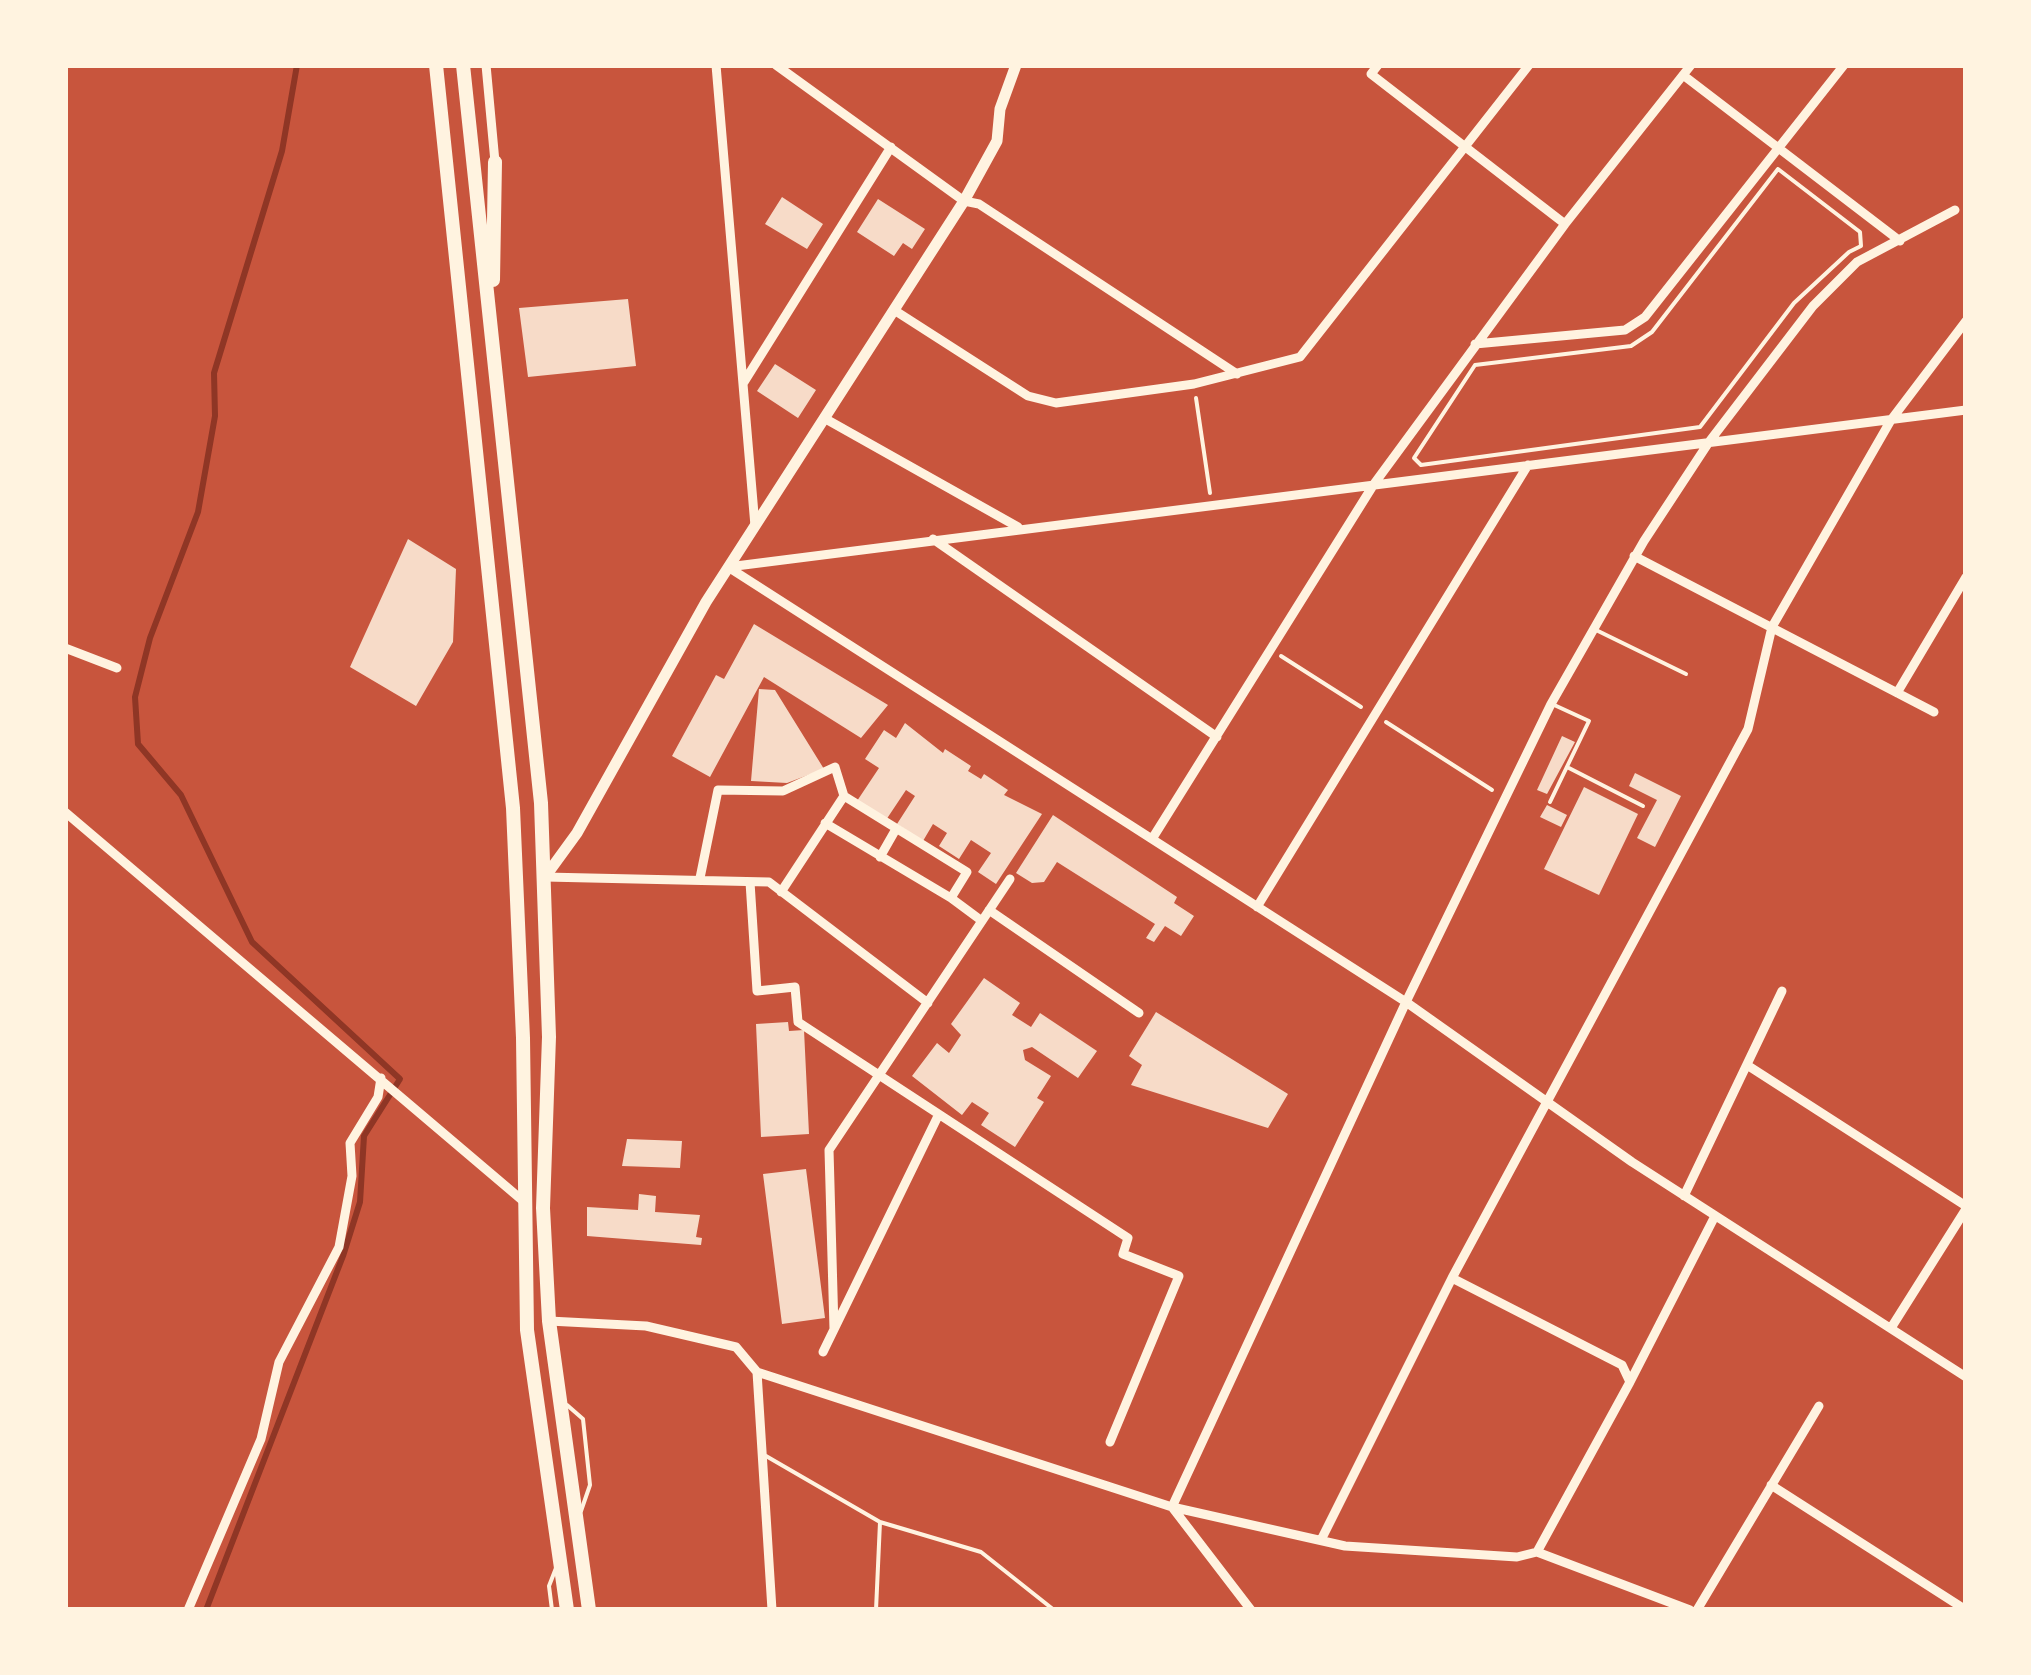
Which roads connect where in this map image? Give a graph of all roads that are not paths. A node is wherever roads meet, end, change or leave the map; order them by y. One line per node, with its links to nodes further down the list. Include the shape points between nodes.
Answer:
1 (436, 65): 75 (main road, via 513,808)
2 (463, 65): 23 (main road)
3 (486, 65): 15 (street)
4 (716, 65): 25 (street)
5 (776, 65): 12 (street)
6 (1016, 65): 16 (street, via 996,141)
7 (1528, 65): 13 (street)
8 (1691, 65): 11 (street)
9 (1844, 65): 14 (street)
10 (1374, 69): 13 (street)
11 (1683, 74): 14 (street); 18 (street)
12 (891, 148): 16 (street); 25 (street)
13 (1464, 148): 18 (street); 24 (street, via 1300,357)
14 (1781, 149): 19 (street); 22 (street, via 1645,318 1624,330)
15 (495, 162): 23 (main road)
16 (964, 201): 20 (street); 24 (street, via 979,204)
17 (1955, 210): 19 (street)
18 (1565, 224): 22 (street)
19 (1900, 241): 29 (street, via 1857,262 1813,306)
20 (894, 310): 24 (street, via 1028,396 1056,403); 27 (street)
21 (1966, 321): 28 (street)
22 (1475, 344): 31 (street)
23 (491, 346): 56 (main road)
24 (1238, 374)
25 (742, 384): 32 (street)
26 (1966, 410): 28 (street)
27 (824, 418): 32 (street); 33 (street)
28 (1891, 420): 29 (street); 38 (street)
29 (1709, 442): 30 (street); 35 (street)
30 (1528, 465): 31 (street); 62 (street)
31 (1374, 484): 33 (street); 46 (street)
32 (754, 526): 36 (street)
33 (1020, 528): 34 (street)
34 (934, 539): 36 (street); 46 (street)
35 (1634, 556): 38 (street); 39 (street)
36 (728, 567): 54 (street); 56 (street, via 577,833)
37 (1966, 577): 43 (street)
38 (1772, 627): 43 (street); 72 (street, via 1748,729)
39 (1593, 628): 42 (lane); 44 (street)
40 (65, 648): 41 (street)
41 (117, 668)
42 (1686, 674)
43 (1897, 693): 45 (street)
44 (1552, 704): 47 (lane, via 1589,721); 66 (street)
45 (1934, 712)
46 (1217, 737): 54 (street)
47 (1567, 767): 49 (lane); 50 (lane)
48 (844, 796): 52 (street); 53 (street); 57 (street, via 835,768 783,791 718,790)
49 (1550, 802)
50 (1643, 806)
51 (65, 812): 71 (street)
52 (825, 823): 55 (street); 60 (street)
53 (896, 829): 55 (street); 61 (street, via 967,872)
54 (1152, 839): 62 (street)
55 (880, 856): 61 (street)
56 (545, 877): 57 (street); 79 (main road)
57 (700, 878): 59 (street)
58 (1010, 879): 63 (street)
59 (750, 882): 60 (street, via 768,882); 70 (street, via 757,991 796,987 798,1022)
60 (781, 892): 67 (street)
61 (950, 898): 64 (street)
62 (1257, 907): 66 (street)
63 (989, 910): 64 (street); 68 (street)
64 (982, 921): 67 (street)
65 (1782, 991): 69 (street)
66 (1406, 1002): 72 (street); 90 (street)
67 (928, 1003): 70 (street)
68 (1139, 1013)
69 (1747, 1065): 74 (street); 76 (street)
70 (878, 1077): 73 (street); 81 (street, via 829,1150)
71 (384, 1081): 75 (street); 95 (street, via 350,1143 352,1176 339,1247 279,1362 261,1439)
72 (1547, 1104): 74 (street); 78 (street)
73 (938, 1116): 81 (street); 87 (street, via 1128,1238 1123,1254 1180,1276)
74 (1684, 1196): 77 (street)
75 (522, 1200): 94 (main road, via 527,1330)
76 (1966, 1208): 80 (street)
77 (1715, 1216): 80 (street); 85 (street)
78 (1452, 1278): 85 (street, via 1622,1364); 92 (street)
79 (549, 1321): 83 (street, via 646,1326 736,1347); 98 (main road)
80 (1891, 1328): 84 (street)
81 (834, 1329): 82 (street)
82 (823, 1352)
83 (757, 1372): 88 (street); 90 (street)
84 (1966, 1376)
85 (1630, 1382): 93 (street)
86 (1818, 1406): 89 (street)
87 (1110, 1442)
88 (762, 1454): 91 (lane); 99 (street)
89 (1771, 1485): 103 (street); 104 (street)
90 (1172, 1508): 92 (street); 102 (street)
91 (880, 1522): 100 (lane); 101 (lane, via 981,1552)
92 (1320, 1540): 93 (street, via 1517,1557)
93 (1537, 1552): 103 (street)
94 (560, 1560): 96 (lane, via 549,1586); 97 (main road)
95 (188, 1610)
96 (552, 1610)
97 (567, 1610)
98 (589, 1610)
99 (772, 1610)
100 (876, 1610)
101 (1054, 1610)
102 (1250, 1610)
103 (1693, 1610)
104 (1966, 1610)

